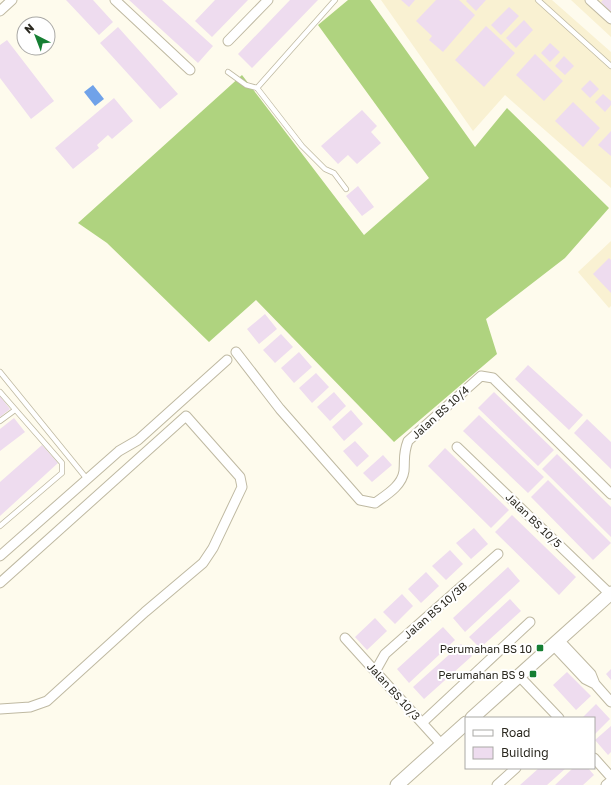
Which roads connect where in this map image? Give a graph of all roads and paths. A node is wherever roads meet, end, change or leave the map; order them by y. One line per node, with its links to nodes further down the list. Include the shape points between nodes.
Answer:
1 (12, 0): 7 (street)
2 (115, 0): 11 (street)
3 (268, 0): 9 (street)
4 (335, 0): 13 (lane)
5 (538, 0): 10 (lane)
6 (594, 1): 8 (street)
7 (0, 11)
8 (611, 19)
9 (228, 41)
10 (611, 66)
11 (190, 70)
12 (228, 72): 13 (lane, via 246,85)
13 (257, 88): 14 (lane, via 302,146 325,169 334,173)
14 (346, 189)
15 (236, 352): 23 (street, Jalan BS 10/4, via 280,408 360,500 375,503 397,487 404,473 403,453 408,441 481,376 493,378)
16 (227, 360): 22 (street, via 138,440 119,451)
17 (0, 372): 22 (lane)
18 (0, 392): 19 (lane)
19 (15, 410): 20 (lane); 24 (lane, via 62,463 62,473)
20 (0, 422)
21 (457, 447): 28 (street, Jalan BS 10/5)
22 (88, 479): 26 (street)
23 (611, 494)
24 (0, 526)
25 (498, 554): 32 (street, Jalan BS 10/3B, via 385,654)
26 (0, 556)
27 (0, 583): 35 (street, via 186,416 240,477 242,487 204,563 145,612 47,701 30,707)
28 (610, 593): 31 (street)
29 (530, 622): 38 (street)
30 (345, 638): 32 (street, Jalan BS 10/3)
31 (556, 643): 33 (street); 34 (street, via 591,674 595,684)
32 (376, 670): 38 (street, Jalan BS 10/3, via 389,688)
33 (519, 676): 36 (street); 37 (street)
34 (611, 702)
35 (0, 709)
36 (473, 717)
37 (558, 717)
38 (423, 722): 40 (street, Jalan BS 10/3)
39 (465, 724): 40 (street)
40 (442, 745): 45 (street)
41 (595, 759): 43 (street)
42 (515, 769): 46 (street)
43 (611, 777)
44 (611, 781): 47 (street)
45 (397, 785)
46 (497, 785)
47 (606, 785)

